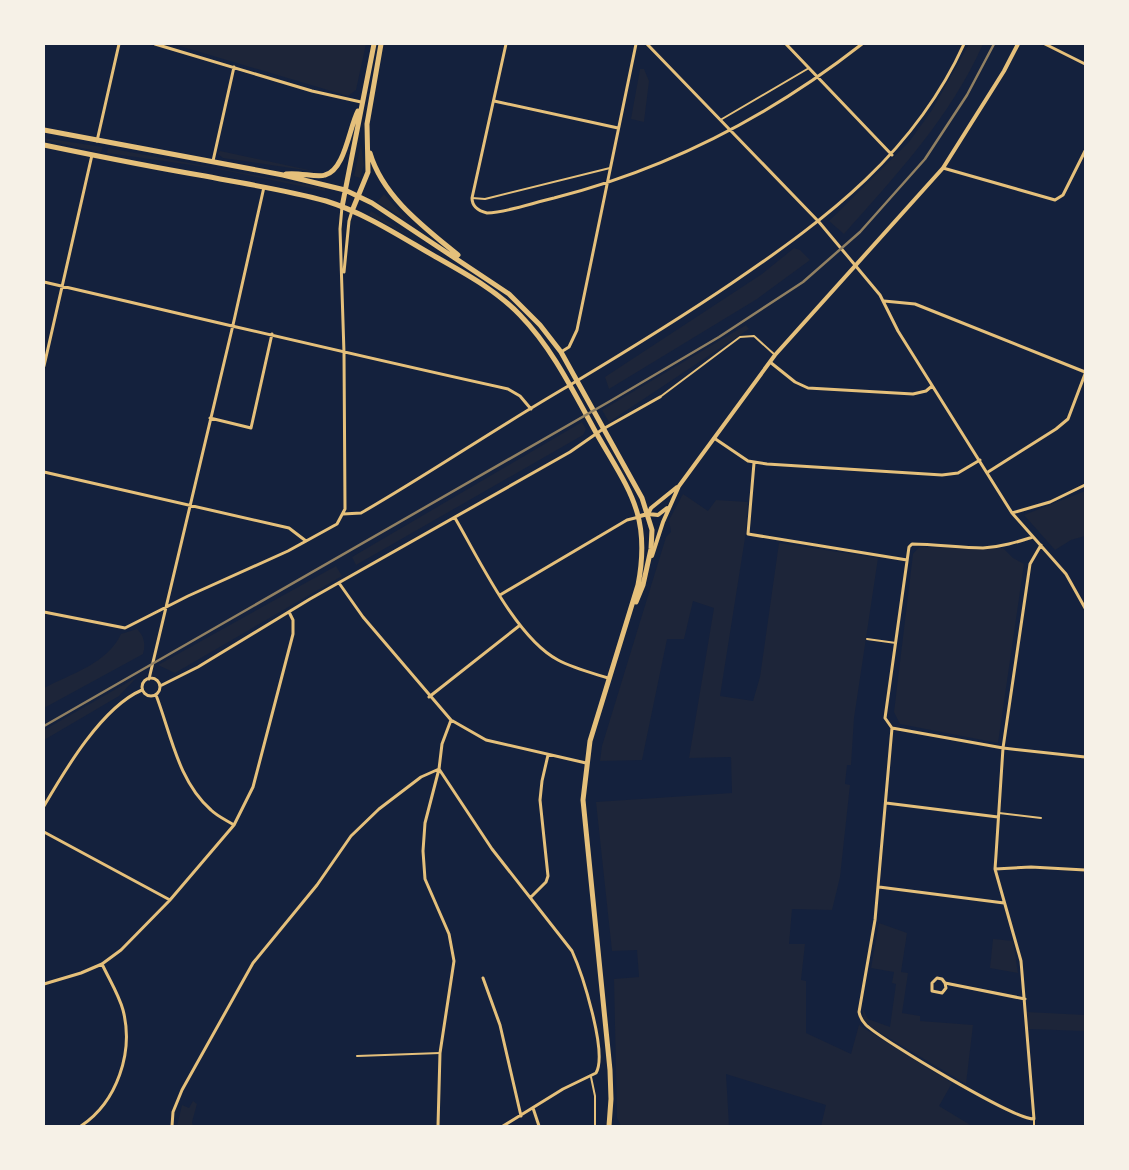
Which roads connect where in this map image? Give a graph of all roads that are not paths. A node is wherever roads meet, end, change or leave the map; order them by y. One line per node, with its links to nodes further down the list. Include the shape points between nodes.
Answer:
1 (119, 44): 23 (street)
2 (155, 44): 14 (street)
3 (374, 44): 18 (main road)
4 (382, 44): 24 (main road, via 370,108)
5 (506, 44): 17 (street)
6 (636, 44): 20 (street)
7 (647, 44): 19 (street)
8 (786, 44): 15 (street)
9 (862, 44): 16 (street)
10 (964, 44): 27 (street, via 938,94)
11 (1018, 44): 31 (street)
12 (1045, 44): 13 (street)
13 (1085, 64)
14 (234, 67): 18 (street); 29 (street)
15 (809, 68): 16 (street); 19 (lane)
16 (818, 78): 22 (street); 27 (street)
17 (494, 102): 20 (street); 37 (street)
18 (361, 105): 32 (main road, via 351,124 343,157 334,170 326,175 300,172); 35 (main road)
19 (722, 119): 22 (street)
20 (619, 128): 30 (street)
21 (44, 130): 23 (main road)
22 (732, 130): 33 (street); 40 (street)
23 (97, 142): 29 (main road)
24 (368, 143): 36 (main road, via 366,183); 42 (main road, via 378,173 394,198)
25 (44, 145): 28 (main road)
26 (1085, 151): 31 (street, via 1063,196 1055,200)
27 (892, 154): 40 (street)
28 (92, 155): 34 (main road); 44 (street)
29 (213, 161): 32 (main road)
30 (610, 168): 33 (street); 37 (lane, via 486,199)
31 (943, 168): 41 (street)
32 (283, 175): 35 (main road)
33 (608, 184): 37 (street, via 495,212 482,212 473,204); 49 (street, via 577,330 569,347)
34 (264, 187): 38 (main road); 47 (street)
35 (346, 190): 36 (main road); 38 (main road)
36 (358, 196): 39 (main road); 42 (main road)
37 (472, 198)
38 (342, 207): 39 (main road); 45 (street)
39 (352, 211): 45 (street); 56 (main road, via 455,268 504,300 542,340)
40 (819, 222): 41 (street); 55 (street, via 656,335)
41 (856, 264): 46 (street); 51 (street)
42 (473, 268): 49 (main road, via 526,308)
43 (44, 282): 44 (street)
44 (63, 286): 47 (street); 53 (street)
45 (342, 288): 50 (street)
46 (884, 301): 54 (street, via 915,304); 57 (street, via 898,331)
47 (233, 325): 48 (street); 60 (street)
48 (272, 334): 50 (street); 60 (street, via 251,428)
49 (561, 352): 55 (main road)
50 (344, 353): 59 (street, via 508,390 520,396); 73 (street)
51 (775, 355): 52 (street); 58 (lane, via 754,336 740,337)
52 (770, 362): 57 (street, via 808,388 913,394); 63 (street)
53 (44, 366)
54 (1085, 373): 67 (street, via 1068,419)
55 (578, 380): 56 (street); 61 (main road)
56 (570, 385): 59 (street); 62 (main road)
57 (932, 386): 64 (street)
58 (660, 397): 61 (street)
59 (531, 409): 73 (street, via 361,513)
60 (210, 418): 70 (street)
61 (603, 430): 62 (street); 74 (main road, via 639,491)
62 (597, 434): 75 (main road, via 631,493); 76 (street)
63 (714, 438): 65 (street); 69 (street)
64 (980, 460): 65 (street, via 958,473 942,475); 67 (street)
65 (754, 463): 80 (street, via 748,534)
66 (44, 472): 70 (street)
67 (988, 472): 72 (street)
68 (1085, 485): 72 (street, via 1050,502)
69 (679, 486): 71 (street); 74 (street)
70 (191, 505): 78 (street, via 289,528); 84 (street)
71 (668, 508): 74 (street, via 658,515); 81 (street)
72 (1012, 513): 77 (street)
73 (344, 514): 78 (street, via 337,524)
74 (648, 514): 75 (street); 81 (main road, via 652,530)
75 (640, 516): 83 (street, via 627,520); 88 (main road, via 642,567)
76 (455, 518): 82 (street); 83 (street)
77 (1033, 537): 79 (street); 80 (street, via 983,548 912,544)
78 (306, 541): 84 (street)
79 (1041, 545): 85 (street, via 1066,574); 100 (street, via 1030,564)
80 (907, 560): 91 (street)
81 (648, 568): 88 (main road)
82 (339, 583): 87 (street); 97 (street, via 363,618)
83 (500, 594): 89 (street)
84 (164, 607): 86 (street, via 119,629); 93 (street)
85 (1085, 608)
86 (44, 612)
87 (289, 612): 94 (street, via 198,668); 109 (street, via 293,620 293,634 255,779)
88 (627, 623): 92 (main road)
89 (519, 626): 92 (street, via 542,650 558,660); 97 (street)
90 (867, 639): 91 (lane)
91 (896, 643): 99 (street, via 886,718)
92 (608, 678): 103 (main road)
93 (148, 679): 94 (street, via 157,681); 95 (street, via 142,684)
94 (160, 686): 96 (street)
95 (142, 690): 96 (street, via 148,696); 106 (street, via 126,699 98,728)
96 (156, 695): 109 (street, via 187,780 212,811)
97 (429, 697): 98 (street)
98 (450, 720): 101 (street, via 486,740); 104 (street, via 442,744)
99 (892, 728): 100 (street); 105 (street)
100 (1003, 748): 102 (street); 107 (street)
101 (548, 755): 103 (street); 114 (street, via 540,800 548,876)
102 (1085, 757)
103 (586, 763): 134 (main road, via 583,800 610,1070)
104 (439, 769): 114 (street, via 492,849); 122 (street, via 425,824 423,851 425,878 449,934 454,961); 129 (street, via 421,777 379,809 351,836 317,885 253,963 182,1090 173,1112)
105 (886, 803): 107 (street); 113 (street)
106 (44, 806)
107 (999, 815): 108 (lane); 111 (street)
108 (1041, 818)
109 (234, 825): 115 (street)
110 (44, 832): 115 (street)
111 (996, 869): 112 (street); 116 (street)
112 (1085, 870)
113 (879, 887): 116 (street); 127 (street, via 860,1005 861,1019 878,1034 974,1093 1019,1116)
114 (531, 896): 124 (street, via 572,951 580,969 592,1013 599,1062 598,1070)
115 (170, 900): 117 (street, via 121,950)
116 (1004, 903): 121 (street, via 1022,961)
117 (102, 964): 120 (street, via 81,974); 128 (street, via 123,1010 124,1056 111,1094 95,1116)
118 (483, 978): 126 (street, via 500,1025)
119 (945, 983): 119 (street, via 942,979 934,979 932,991 942,994); 121 (street)
120 (44, 984)
121 (1025, 999): 127 (street)
122 (440, 1053): 123 (lane); 130 (street)
123 (357, 1056)
124 (591, 1077): 125 (street, via 563,1089); 133 (lane)
125 (534, 1108): 126 (street); 132 (street)
126 (521, 1116): 131 (street)
127 (1034, 1119): 135 (lane)
128 (81, 1126)
129 (172, 1126)
130 (438, 1126)
131 (503, 1126)
132 (539, 1126)
133 (595, 1126)
134 (609, 1126)
135 (1034, 1126)

